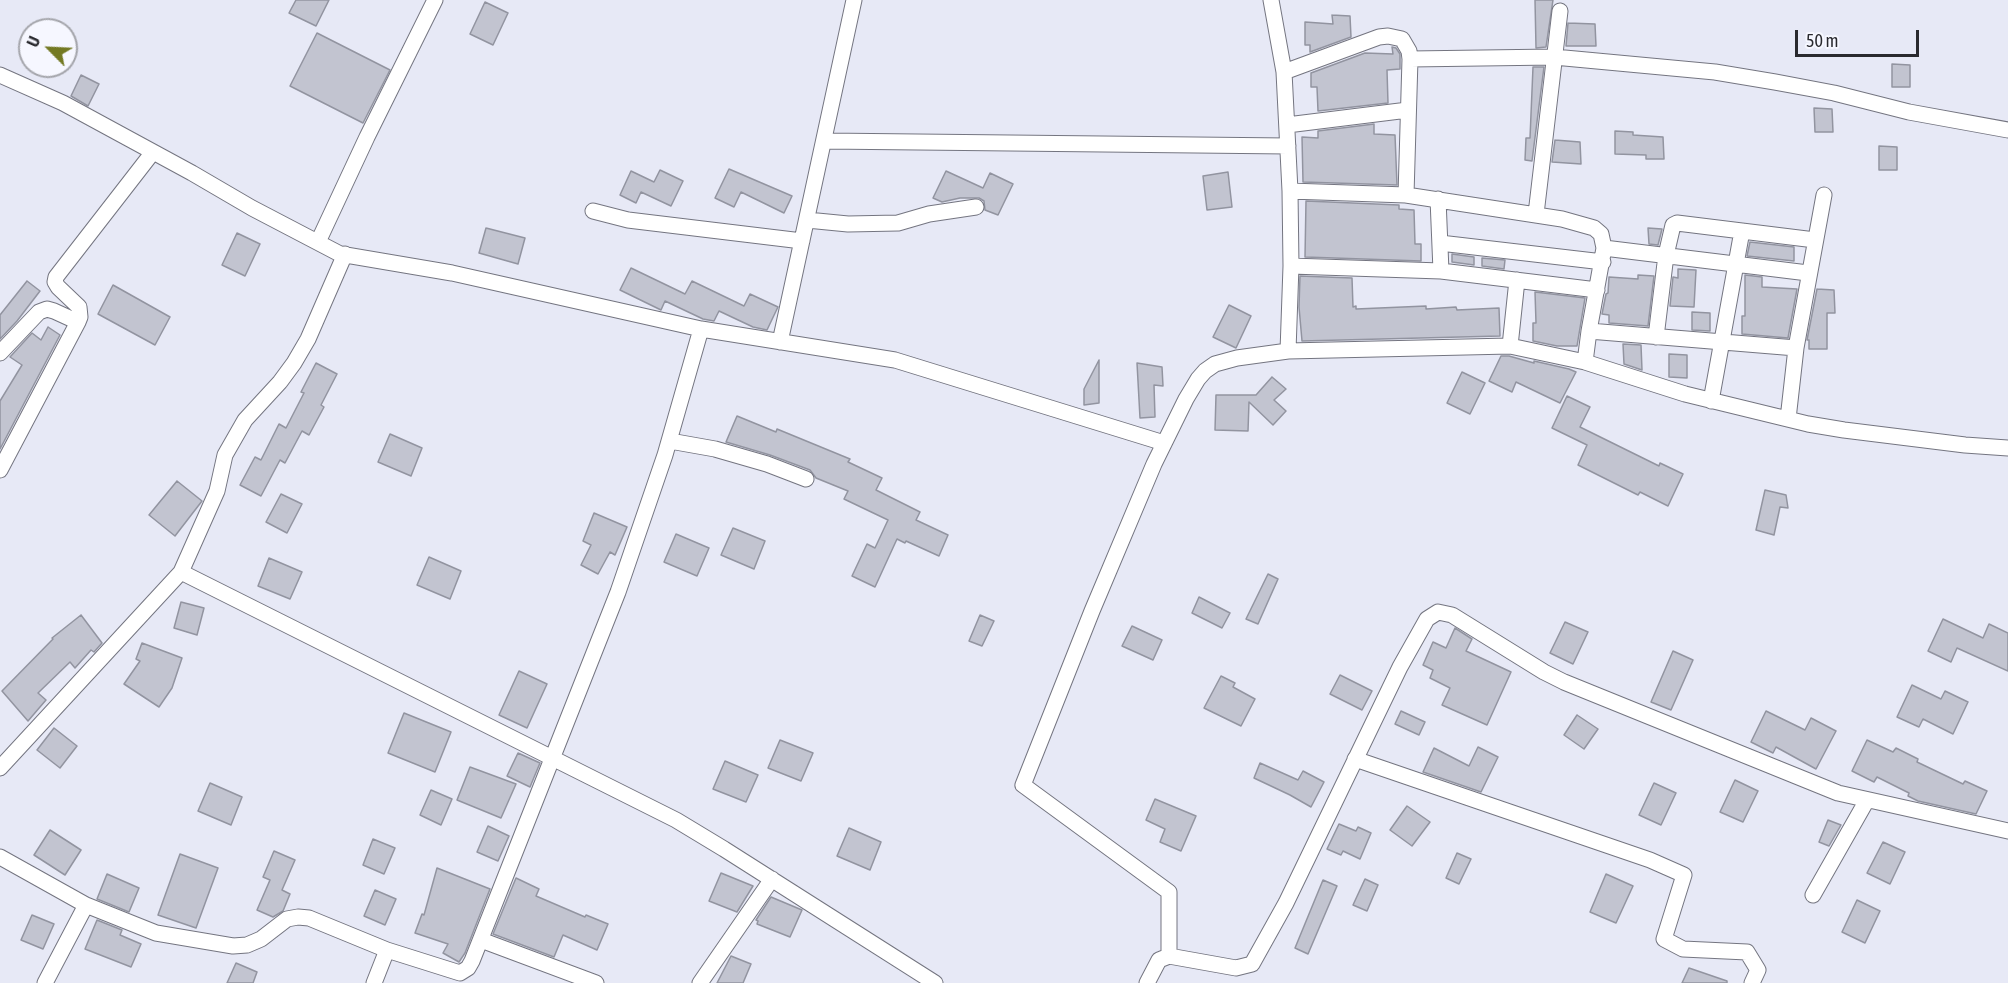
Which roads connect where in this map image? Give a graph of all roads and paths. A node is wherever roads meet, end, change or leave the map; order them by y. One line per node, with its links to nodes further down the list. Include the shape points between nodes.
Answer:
1 (435, 0): 26 (street)
2 (854, 0): 12 (street)
3 (1271, 0): 7 (street)
4 (1560, 11): 5 (street)
5 (1554, 57): 6 (street); 11 (street, via 1715,72); 21 (street)
6 (1410, 60): 7 (street, via 1402,39 1388,36); 9 (street)
7 (1284, 72): 10 (street)
8 (0, 75): 14 (street, via 63,103)
9 (1408, 111): 10 (street); 16 (street)
10 (1287, 124): 13 (street)
11 (2008, 130)
12 (825, 141): 13 (street); 22 (street)
13 (1288, 146): 15 (street)
14 (153, 152): 26 (street); 37 (street, via 56,278 58,287 79,307)
15 (1290, 191): 16 (street); 32 (street)
16 (1407, 195): 18 (street)
17 (1824, 195): 24 (street)
18 (1438, 199): 21 (street); 27 (street)
19 (976, 207): 22 (street, via 898,223)
20 (593, 211): 25 (street, via 628,220)
21 (1536, 214): 29 (street, via 1594,228 1601,234)
22 (807, 220): 25 (street)
23 (1742, 231): 24 (street); 30 (street, via 1677,223 1671,229); 31 (street)
24 (1815, 240): 34 (street)
25 (802, 241): 41 (street)
26 (318, 242): 28 (street)
27 (1440, 243): 29 (street); 33 (street)
28 (345, 254): 38 (street, via 452,273); 55 (street, via 294,363 245,420 225,455 217,491)
29 (1603, 255): 30 (street); 36 (street)
30 (1666, 255): 31 (street); 40 (street)
31 (1735, 264): 34 (street); 42 (street)
32 (1291, 266): 33 (street); 45 (street)
33 (1441, 271): 35 (street)
34 (1808, 273): 44 (street)
35 (1517, 280): 36 (street); 43 (street)
36 (1598, 290): 39 (street)
37 (78, 322): 46 (street, via 47,309 39,312); 53 (street)
38 (701, 329): 41 (street); 50 (street)
39 (1589, 331): 40 (street); 47 (street)
40 (1656, 337): 42 (street)
41 (780, 342): 51 (street, via 895,360)
42 (1721, 342): 44 (street); 48 (street)
43 (1510, 346): 45 (street); 47 (street)
44 (1796, 348): 49 (street)
45 (1288, 351): 51 (street, via 1237,358 1205,371)
46 (0, 353)
47 (1585, 362): 48 (street)
48 (1711, 401): 49 (street)
49 (1788, 419): 52 (street, via 1844,430)
50 (670, 441): 54 (street, via 715,449); 56 (street, via 618,592)
51 (1164, 443): 67 (street, via 1023,784 1169,892)
52 (2008, 448)
53 (0, 470)
54 (806, 479)
55 (181, 572): 56 (street); 58 (street)
56 (552, 759): 62 (street, via 676,820); 65 (street)
57 (1355, 759): 59 (street, via 1425,622 1434,613 1444,612 1574,687 1838,793); 67 (street, via 1252,964 1236,968); 74 (street, via 1684,875 1664,939 1683,949 1747,952 1758,970)
58 (0, 768)
59 (1867, 800): 60 (street); 63 (street)
60 (2008, 831)
61 (0, 857): 64 (street)
62 (772, 879): 71 (street); 72 (street)
63 (1813, 895)
64 (86, 905): 66 (street, via 156,933 233,945 261,939 287,920 309,918); 68 (street)
65 (481, 940): 66 (street, via 468,968 460,973); 70 (street)
66 (387, 950): 69 (street)
67 (1169, 956): 73 (street, via 1159,960)
68 (45, 983)
69 (374, 983)
70 (596, 983)
71 (700, 983)
72 (935, 983)
73 (1147, 983)
74 (1752, 983)

